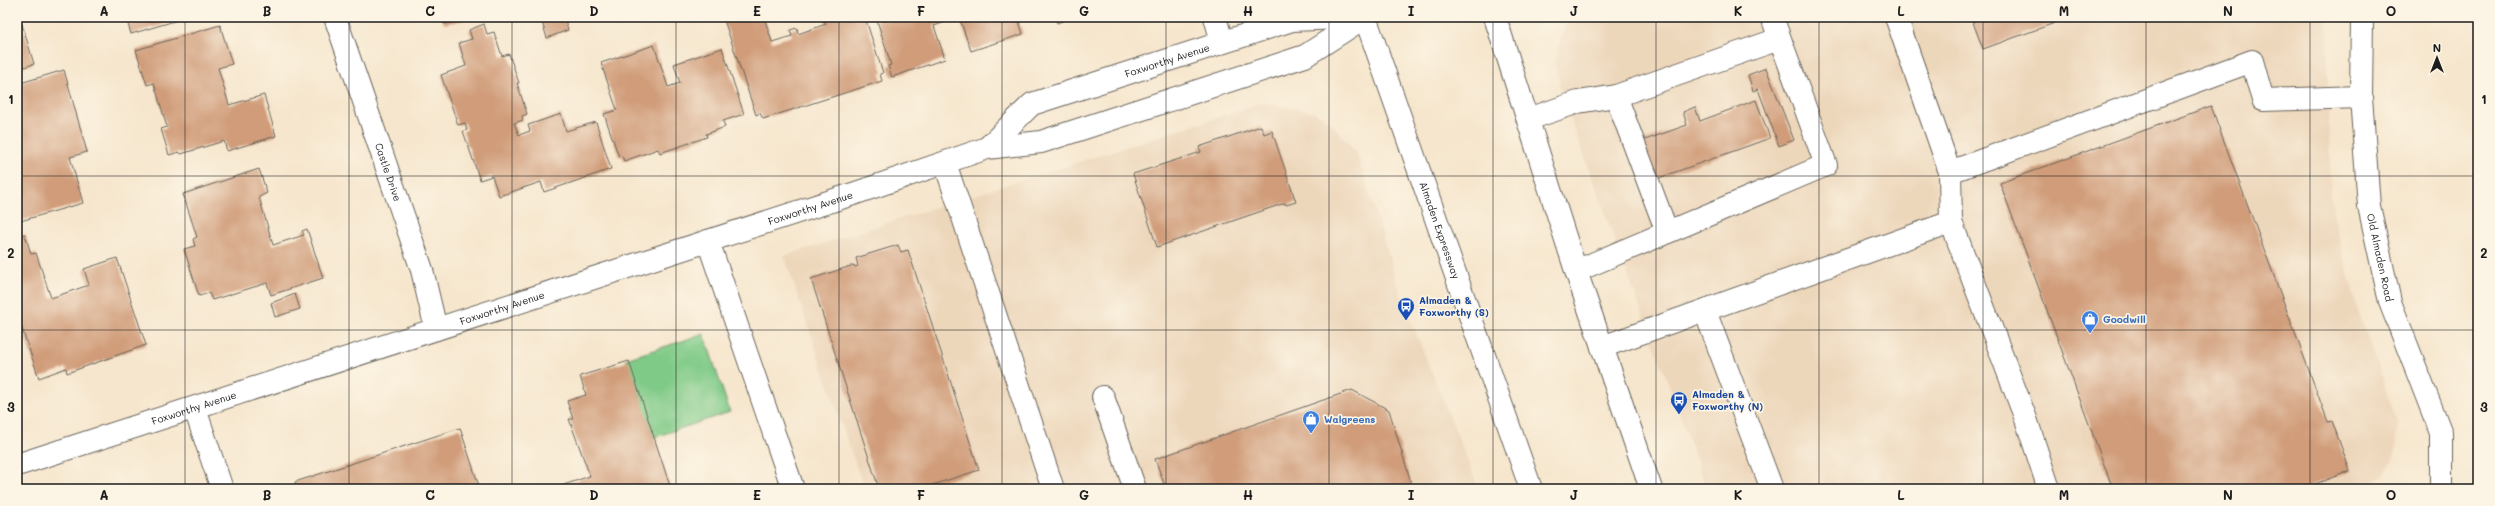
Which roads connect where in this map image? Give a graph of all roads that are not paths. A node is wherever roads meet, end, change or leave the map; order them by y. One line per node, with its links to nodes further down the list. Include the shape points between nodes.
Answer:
1 (335, 17): 21 (street, Castle Drive, via 422,270)
2 (1215, 17): 9 (street)
3 (1365, 17): 9 (street, Foxworthy Avenue, via 1292,20); 13 (street, Foxworthy Avenue, via 1305,56 1041,142); 30 (street, Almaden Expressway)
4 (1496, 17): 12 (street)
5 (1772, 17): 8 (street)
6 (1896, 17): 15 (street)
7 (2362, 17): 11 (street, Old Almaden Road)
8 (1778, 39): 10 (street); 17 (street, via 1826,165)
9 (1222, 42): 13 (street, Foxworthy Avenue, via 1032,104)
10 (1616, 96): 12 (street, via 1578,102); 17 (street)
11 (2361, 97): 15 (street, via 2263,100 2252,61); 34 (street, Old Almaden Road, via 2370,206 2390,302 2441,433)
12 (1529, 119): 19 (street)
13 (987, 148): 14 (street, Foxworthy Avenue)
14 (945, 163): 18 (street, Foxworthy Avenue); 28 (street)
15 (1950, 172): 16 (street)
16 (1951, 222): 20 (street); 33 (street)
17 (1667, 232): 19 (street)
18 (708, 241): 21 (street, Foxworthy Avenue); 27 (street)
19 (1576, 271): 22 (street)
20 (1705, 311): 22 (street); 32 (street)
21 (436, 329): 24 (street, Foxworthy Avenue)
22 (1602, 347): 31 (street)
23 (1103, 397): 29 (street)
24 (195, 409): 25 (street, Foxworthy Avenue); 26 (street)
25 (17, 465)
26 (222, 489)
27 (793, 489)
28 (1053, 489)
29 (1135, 489)
30 (1531, 489)
31 (1652, 489)
32 (1772, 489)
33 (2050, 489)
34 (2441, 489)

